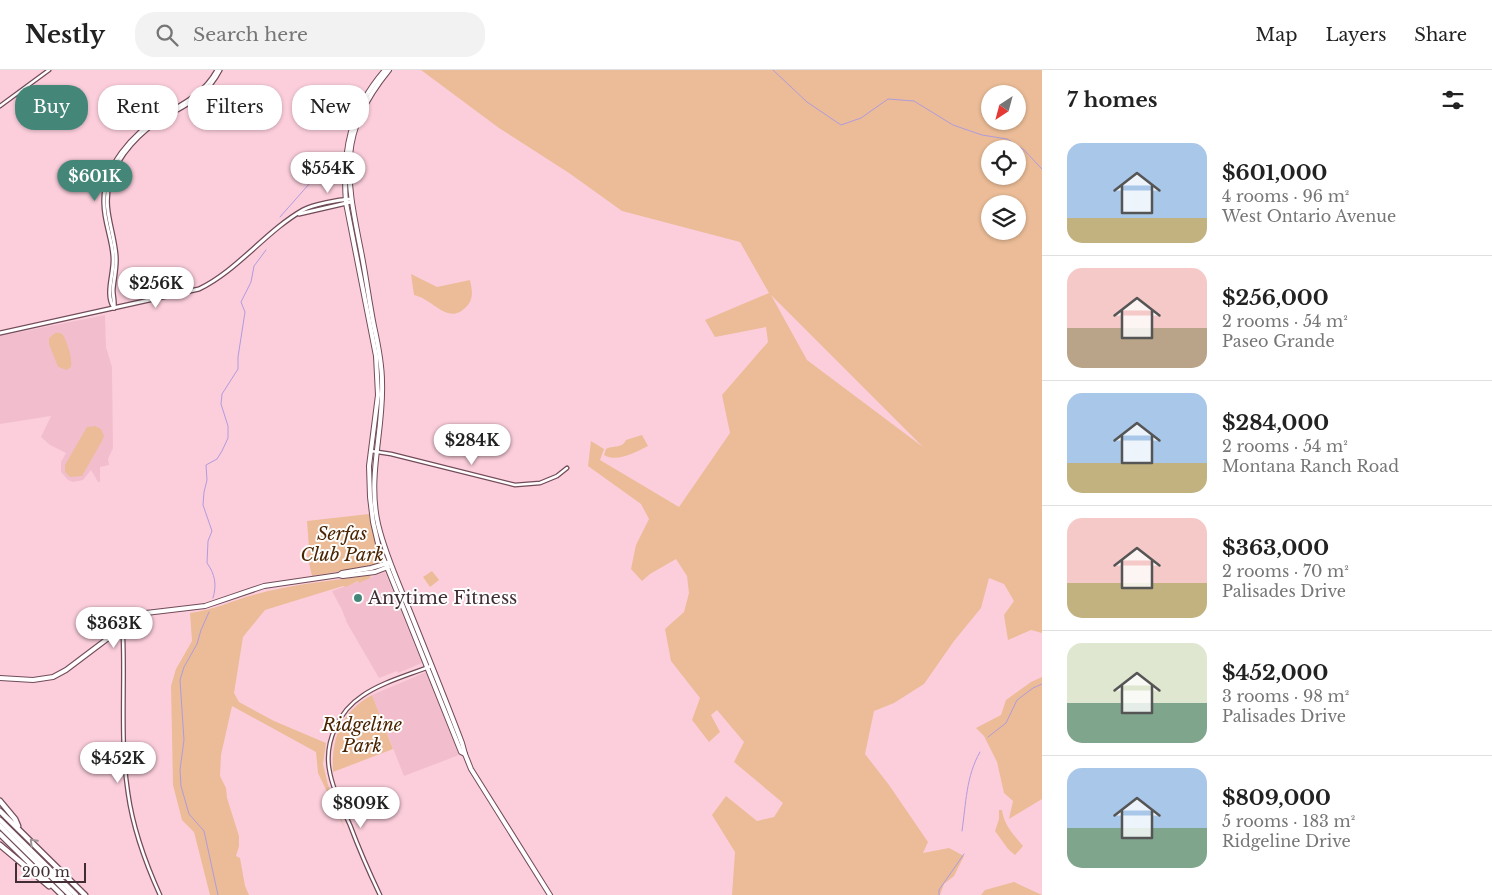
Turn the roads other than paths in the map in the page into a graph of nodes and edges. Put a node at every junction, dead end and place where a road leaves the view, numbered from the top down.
1 (49, 70) edge
2 (218, 70) edge
3 (385, 70) edge
4 (389, 70) edge
5 (0, 106) edge
6 (349, 201) junction
7 (357, 258) junction
8 (368, 287) junction
9 (114, 308) junction
10 (0, 333) edge
11 (373, 451) junction
12 (567, 468) dead end
13 (388, 565) junction
14 (119, 629) junction
15 (430, 666) junction
16 (0, 678) edge
17 (442, 704) junction
18 (448, 706) junction
19 (456, 738) junction
20 (462, 743) junction
21 (465, 754) junction
22 (0, 801) edge
23 (0, 810) edge
24 (0, 820) edge
25 (0, 826) edge
26 (19, 829) junction
27 (0, 834) edge
28 (0, 845) edge
29 (61, 895) edge
30 (70, 895) edge
31 (76, 895) edge
32 (85, 895) edge
33 (160, 895) edge
34 (380, 895) edge
35 (550, 895) edge

1 - 5 street
2 - 9 main road
3 - 6 main road
4 - 6 main road
6 - 7 main road
6 - 8 main road
6 - 9 main road
7 - 8 main road
7 - 11 main road
8 - 11 main road
9 - 10 main road
11 - 12 street
11 - 13 main road
13 - 14 main road
13 - 15 main road
14 - 16 main road
14 - 33 street
15 - 17 main road
15 - 18 main road
15 - 34 street
17 - 18 main road
17 - 19 main road
18 - 20 main road
19 - 20 main road
19 - 21 main road
20 - 21 main road
21 - 35 main road
22 - 26 highway
23 - 26 highway
24 - 31 highway
25 - 30 highway
32 -> 26 highway
27 - 29 highway
28 - 29 highway

